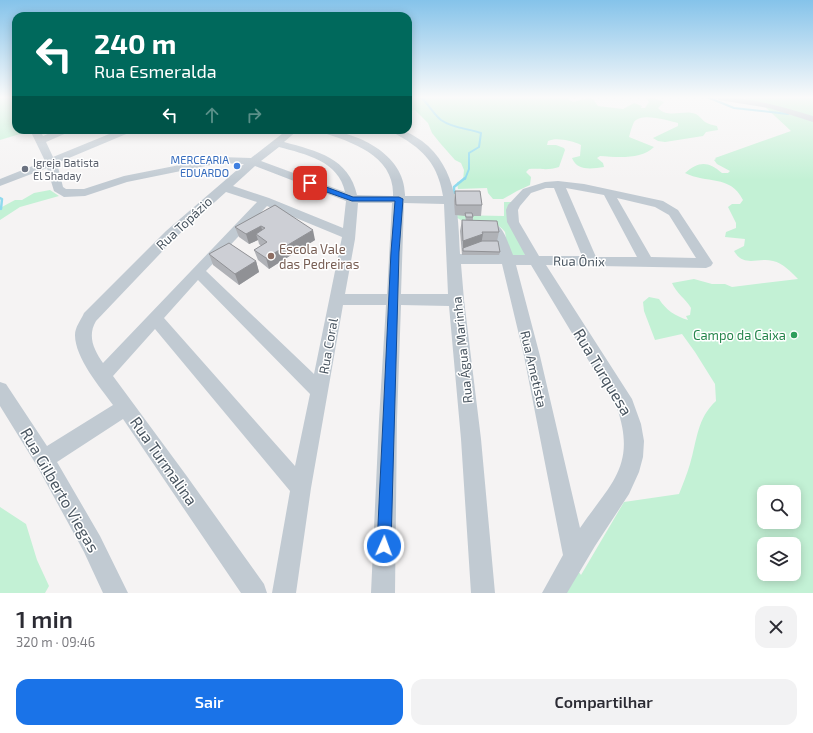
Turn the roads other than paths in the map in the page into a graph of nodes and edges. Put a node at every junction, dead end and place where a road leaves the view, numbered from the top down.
1 (37, 134) edge
2 (56, 134) edge
3 (119, 134) edge
4 (288, 134) edge
5 (335, 134) edge
6 (402, 134) edge
7 (41, 140) junction
8 (277, 143) junction
9 (253, 162) junction
10 (51, 163) junction
11 (1, 181) edge
12 (558, 184) junction
13 (224, 187) junction
14 (608, 192) junction
15 (352, 199) junction
16 (399, 199) junction
17 (449, 200) junction
18 (265, 201) junction
19 (463, 226) junction
20 (348, 235) junction
21 (453, 259) junction
22 (508, 260) junction
23 (534, 260) junction
24 (591, 262) junction
25 (647, 262) junction
26 (706, 263) joint
27 (198, 271) junction
28 (336, 299) junction
29 (393, 299) junction
30 (456, 300) junction
31 (156, 318) junction
32 (85, 326) joint
33 (102, 376) junction
34 (0, 390) edge
35 (320, 392) junction
36 (125, 407) junction
37 (44, 459) junction
38 (301, 488) junction
39 (575, 556) junction
40 (116, 593) edge
41 (255, 593) edge
42 (284, 593) edge
43 (383, 593) edge
44 (483, 593) edge
45 (554, 593) edge

1 - 7 street
2 - 7 street
3 - 10 street
4 - 8 street, Rua Topázio
5 - 16 street
6 - 17 street, Rua Água Marinha
7 - 10 street
8 - 9 street, Rua Topázio
8 - 15 street, Rua Coral
9 - 10 street
9 - 13 street, Rua Topázio
9 - 15 street
10 - 11 street
12 - 14 street, Rua Turquesa
12 - 23 street, Rua Turquesa
12 - 24 street
13 - 18 street
13 - 32 street, Rua Topázio
14 - 25 street
14 - 26 street, Rua Turquesa
15 - 16 street
15 - 20 street, Rua Coral
16 - 17 street
16 - 29 street
17 - 19 street, Rua Água Marinha
18 - 20 street
18 - 27 street
19 - 21 street, Rua Água Marinha
19 - 22 street, Rua Ametista
20 - 28 street, Rua Coral
21 - 22 street, Rua Ônix
21 - 30 street, Rua Água Marinha
22 - 23 street, Rua Ônix
22 - 39 street, Rua Ametista
23 - 24 street, Rua Ônix
23 - 39 street, Rua Turquesa
24 - 25 street, Rua Ônix
25 - 26 street, Rua Ônix
27 - 31 street
27 - 35 street
28 - 29 street
28 - 35 street, Rua Coral
29 - 30 street
29 - 43 street
30 - 44 street, Rua Água Marinha
31 - 33 street
31 - 38 street
32 - 33 street, Rua Turmalina
33 - 36 street, Rua Turmalina
34 - 37 street, Rua Gilberto Viegas
35 - 38 street, Rua Coral
36 - 37 street
36 - 41 street, Rua Turmalina
37 - 40 street, Rua Gilberto Viegas
38 - 42 street, Rua Coral
39 - 45 street, Rua Turquesa

